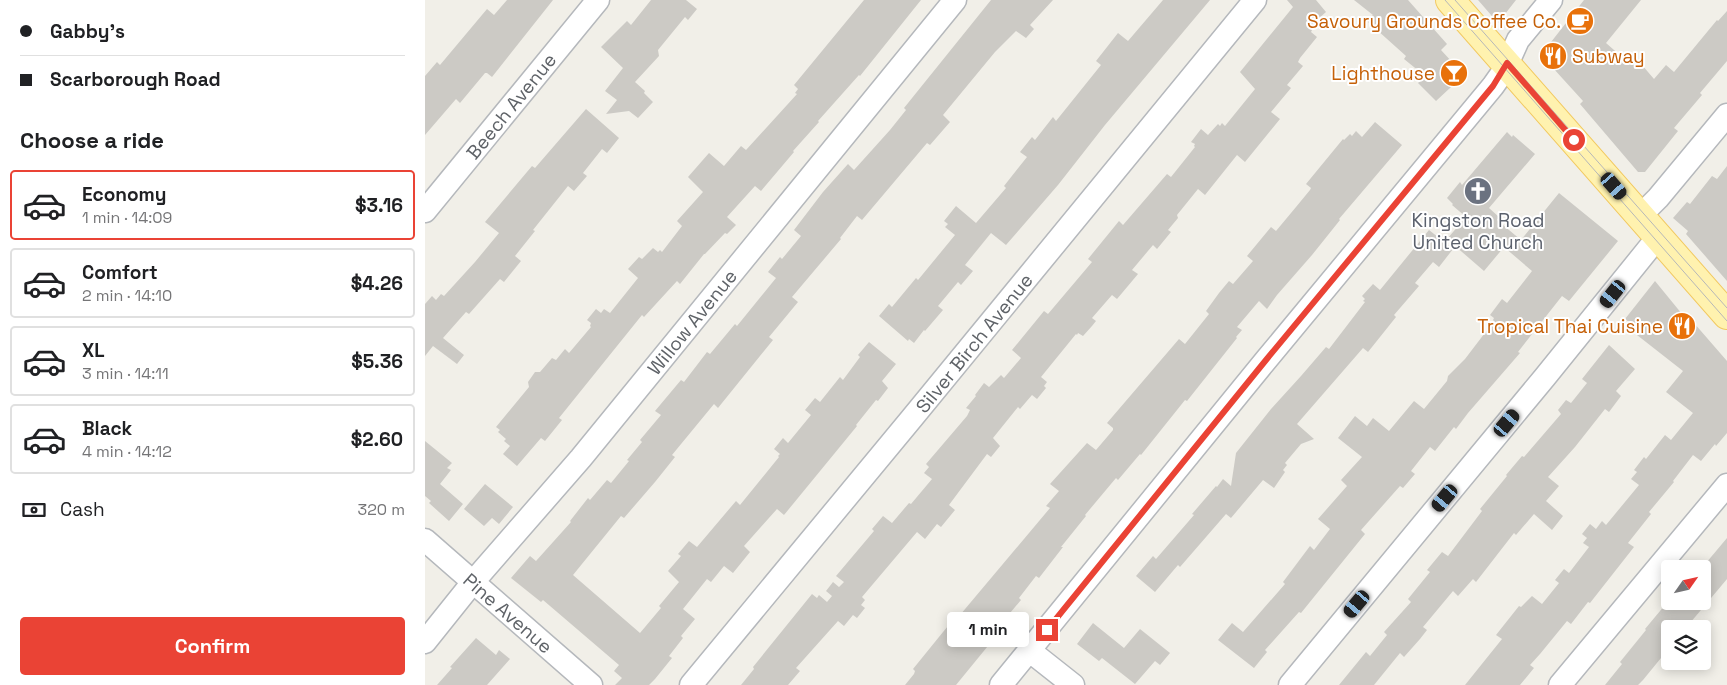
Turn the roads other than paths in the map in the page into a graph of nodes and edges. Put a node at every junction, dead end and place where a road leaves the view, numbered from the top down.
1 (597, 0) edge
2 (955, 0) edge
3 (1255, 0) edge
4 (1450, 0) edge
5 (1551, 0) edge
6 (1507, 63) junction
7 (1727, 115) edge
8 (425, 211) edge
9 (1640, 216) junction
10 (1658, 237) junction
11 (1727, 315) edge
12 (1727, 485) edge
13 (425, 540) edge
14 (473, 582) junction
15 (425, 642) edge
16 (1030, 651) junction
17 (591, 685) edge
18 (691, 685) edge
19 (1001, 685) edge
20 (1073, 685) edge
21 (1290, 685) edge
22 (1560, 685) edge

1 - 8 street, Beech Avenue
2 - 14 street, Willow Avenue
3 - 18 street, Silver Birch Avenue
4 - 6 main road
5 - 6 street
6 - 9 main road
6 - 16 street
7 - 9 street
9 - 10 main road
10 - 11 main road
10 - 21 street
12 - 22 street
13 - 14 street, Pine Avenue
14 - 15 street, Willow Avenue
14 - 17 street, Pine Avenue
16 - 19 street
16 - 20 street

